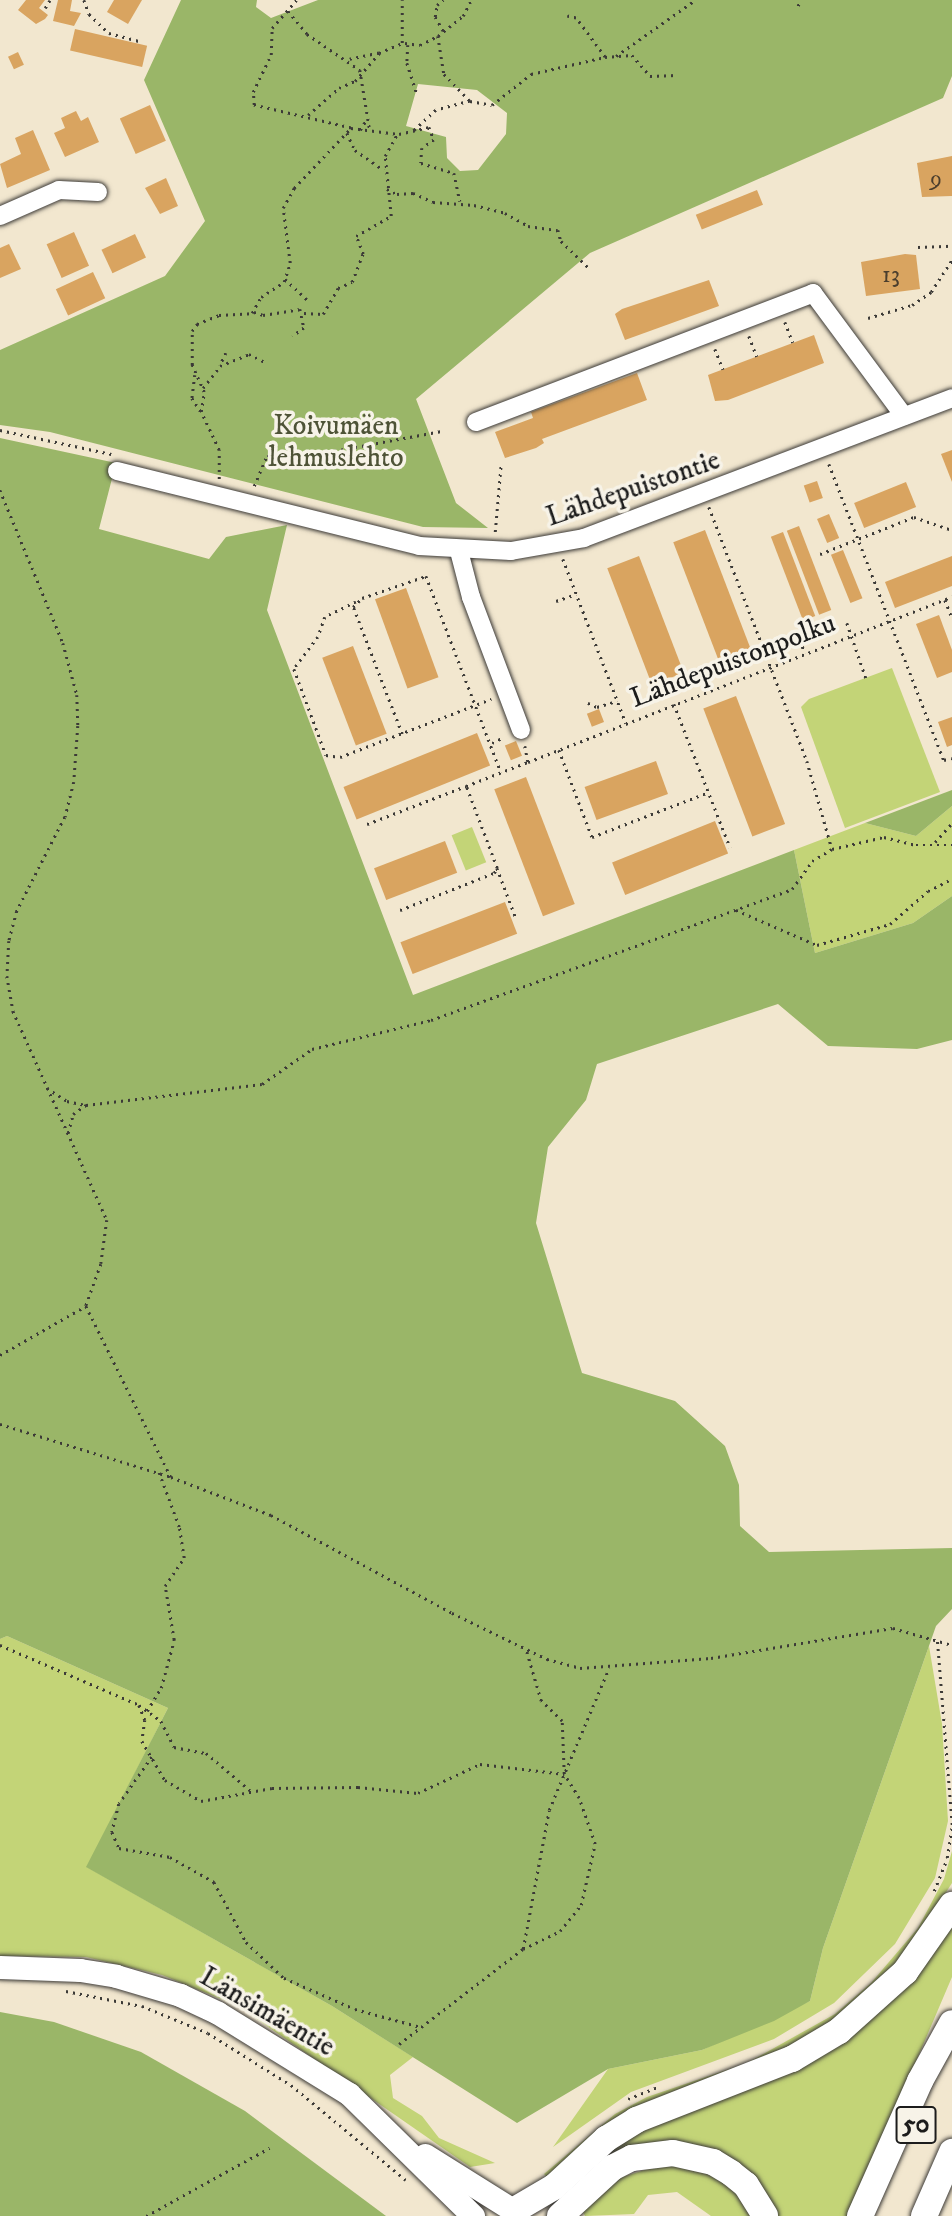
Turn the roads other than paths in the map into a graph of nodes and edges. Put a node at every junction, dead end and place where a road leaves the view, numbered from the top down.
1 (98, 192) dead end
2 (0, 216) edge
3 (952, 398) edge
4 (904, 416) junction
5 (476, 422) dead end
6 (120, 464) road end
7 (459, 551) junction
8 (521, 730) road end
9 (941, 1902) edge
10 (0, 1967) edge
11 (952, 2023) edge
12 (952, 2033) edge
13 (402, 2143) junction
14 (952, 2152) edge
15 (511, 2212) edge
16 (473, 2216) edge
17 (560, 2216) edge
18 (765, 2216) edge
19 (860, 2216) edge
20 (877, 2216) edge
21 (924, 2216) edge

1 - 2 street
3 - 4 street, Lähdepuistontie
4 - 5 street
4 - 7 street, Lähdepuistontie
6 - 7 street, Lähdepuistontie
7 - 8 street
9 - 15 highway
10 - 13 main road, Länsimäentie
11 - 19 highway
12 - 20 highway, 50
13 - 15 main road, Länsimäentie
13 - 16 main road, Länsimäentie
14 - 21 highway, 50
17 - 18 highway

